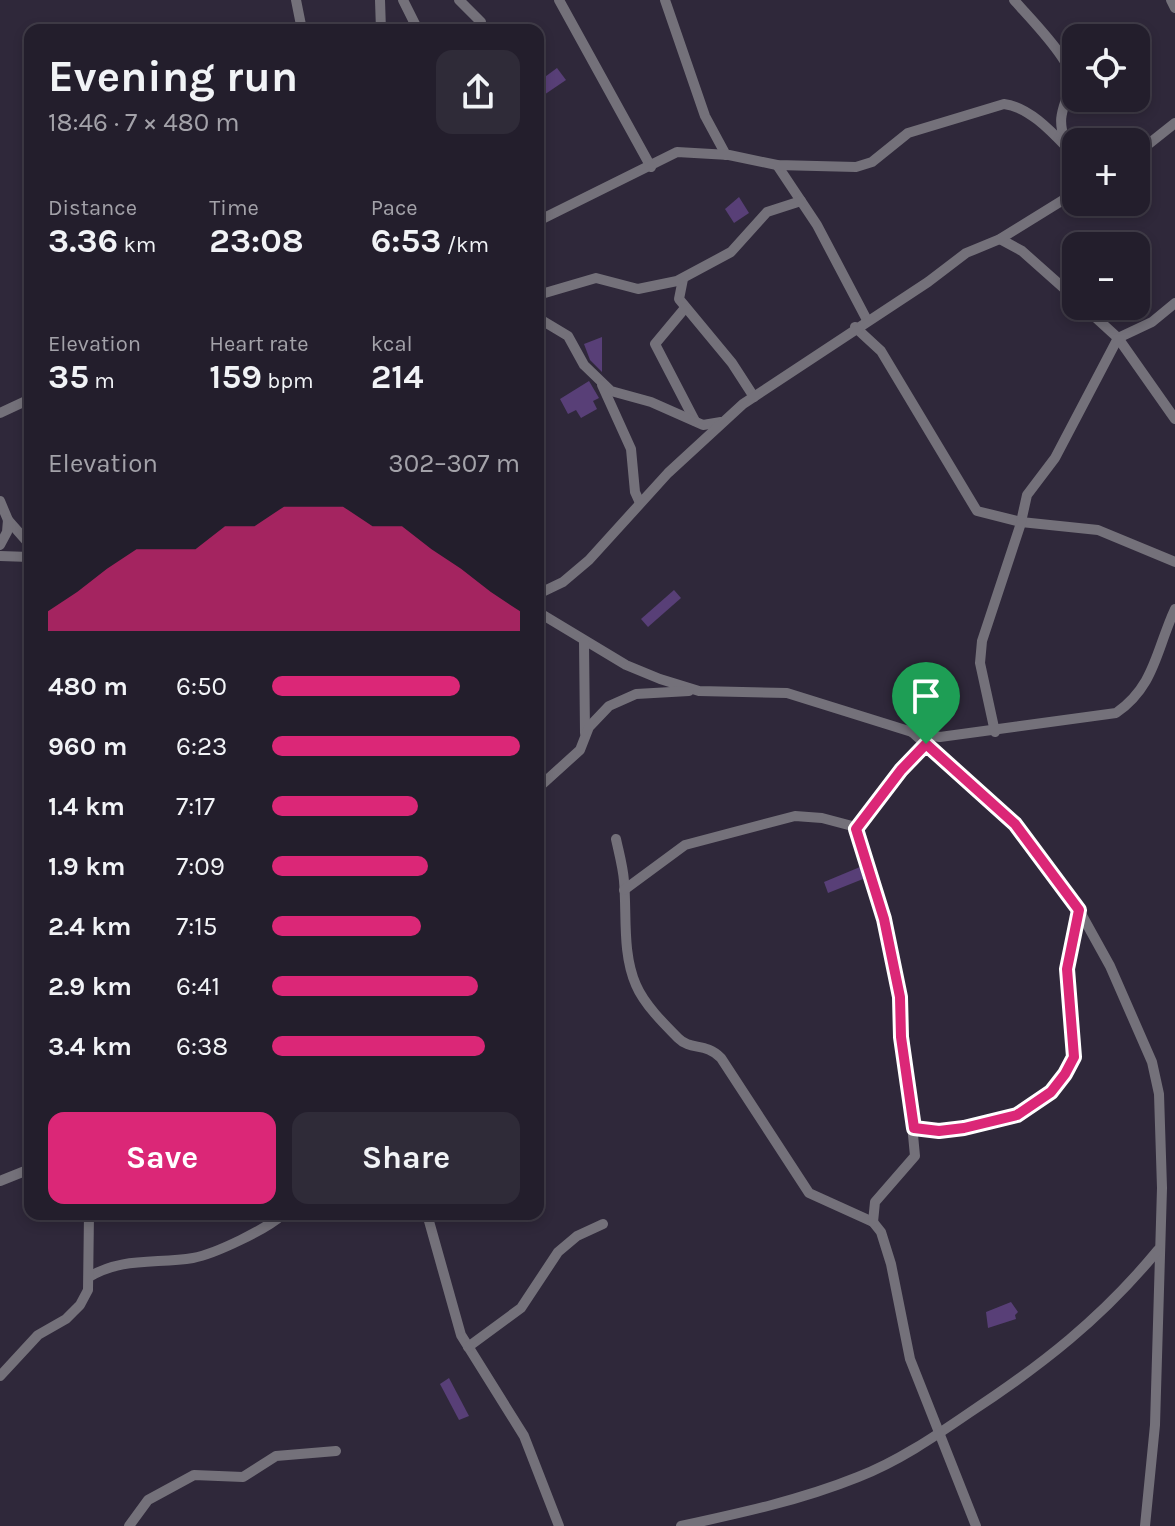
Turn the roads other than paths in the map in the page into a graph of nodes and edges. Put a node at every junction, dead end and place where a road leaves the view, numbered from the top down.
1 (296, 0) edge
2 (380, 0) edge
3 (403, 0) edge
4 (459, 0) edge
5 (559, 0) edge
6 (665, 0) edge
7 (1014, 0) edge
8 (1171, 0) edge
9 (1175, 8) edge
10 (481, 22) dead end
11 (301, 24) edge
12 (381, 24) edge
13 (415, 24) edge
14 (1175, 123) edge
15 (1062, 134) edge
16 (1062, 141) edge
17 (1150, 143) edge
18 (726, 155) junction
19 (777, 165) junction
20 (651, 167) junction
21 (801, 201) junction
22 (1062, 201) edge
23 (544, 218) edge
24 (1000, 239) junction
25 (683, 279) junction
26 (1062, 287) edge
27 (544, 293) edge
28 (1175, 303) edge
29 (685, 308) junction
30 (867, 320) junction
31 (1098, 320) edge
32 (544, 322) edge
33 (855, 327) junction
34 (1118, 338) junction
35 (599, 381) junction
36 (754, 397) junction
37 (24, 402) edge
38 (0, 413) edge
39 (1175, 419) edge
40 (695, 421) junction
41 (723, 421) junction
42 (0, 501) edge
43 (640, 503) junction
44 (8, 520) junction
45 (1022, 521) junction
46 (24, 538) edge
47 (0, 545) edge
48 (0, 556) edge
49 (24, 557) edge
50 (1175, 562) edge
51 (544, 591) edge
52 (1175, 609) edge
53 (544, 616) edge
54 (584, 642) junction
55 (699, 691) junction
56 (912, 732) junction
57 (995, 732) junction
58 (585, 739) junction
59 (926, 744) junction
60 (544, 783) edge
61 (856, 827) junction
62 (616, 839) dead end
63 (624, 890) junction
64 (1079, 910) junction
65 (914, 1128) junction
66 (24, 1171) edge
67 (0, 1181) edge
68 (89, 1220) edge
69 (272, 1220) edge
70 (429, 1220) edge
71 (873, 1222) junction
72 (603, 1224) dead end
73 (1158, 1250) junction
74 (89, 1277) junction
75 (468, 1347) junction
76 (0, 1376) edge
77 (937, 1435) junction
78 (336, 1451) dead end
79 (129, 1526) edge
80 (559, 1526) edge
81 (681, 1526) edge
82 (976, 1526) edge
83 (1145, 1526) edge

1 - 11 street
2 - 12 street
3 - 13 street
4 - 10 street
5 - 20 street
6 - 18 street
7 - 15 street
8 - 9 street
14 - 17 street
16 - 19 street
18 - 19 street
18 - 20 street
19 - 21 street
20 - 23 street
21 - 25 street
21 - 30 street
22 - 24 street
24 - 26 street
24 - 30 street
25 - 27 street
25 - 29 street
28 - 34 street
29 - 36 street
29 - 40 street
30 - 33 street
31 - 34 street
32 - 35 street
33 - 36 street
33 - 45 street
34 - 39 street
34 - 45 street
35 - 40 street
35 - 43 street
36 - 41 street
37 - 38 street
40 - 41 street
41 - 43 street
42 - 44 street
43 - 51 street
44 - 46 street
44 - 47 street
45 - 50 street
45 - 57 street
48 - 49 street
52 - 57 street
53 - 54 street
54 - 55 street
54 - 58 street
55 - 56 street
55 - 58 street
56 - 57 street
56 - 59 street
58 - 60 street
59 - 61 street
59 - 64 street
61 - 63 street
61 - 65 street
62 - 63 street
63 - 71 street
64 - 65 street
64 - 73 street
65 - 71 street
66 - 67 street
68 - 74 street
69 - 74 street
70 - 75 street
71 - 77 street
72 - 75 street
73 - 77 street
73 - 83 street
74 - 76 street
75 - 80 street
77 - 81 street
77 - 82 street
78 - 79 street

